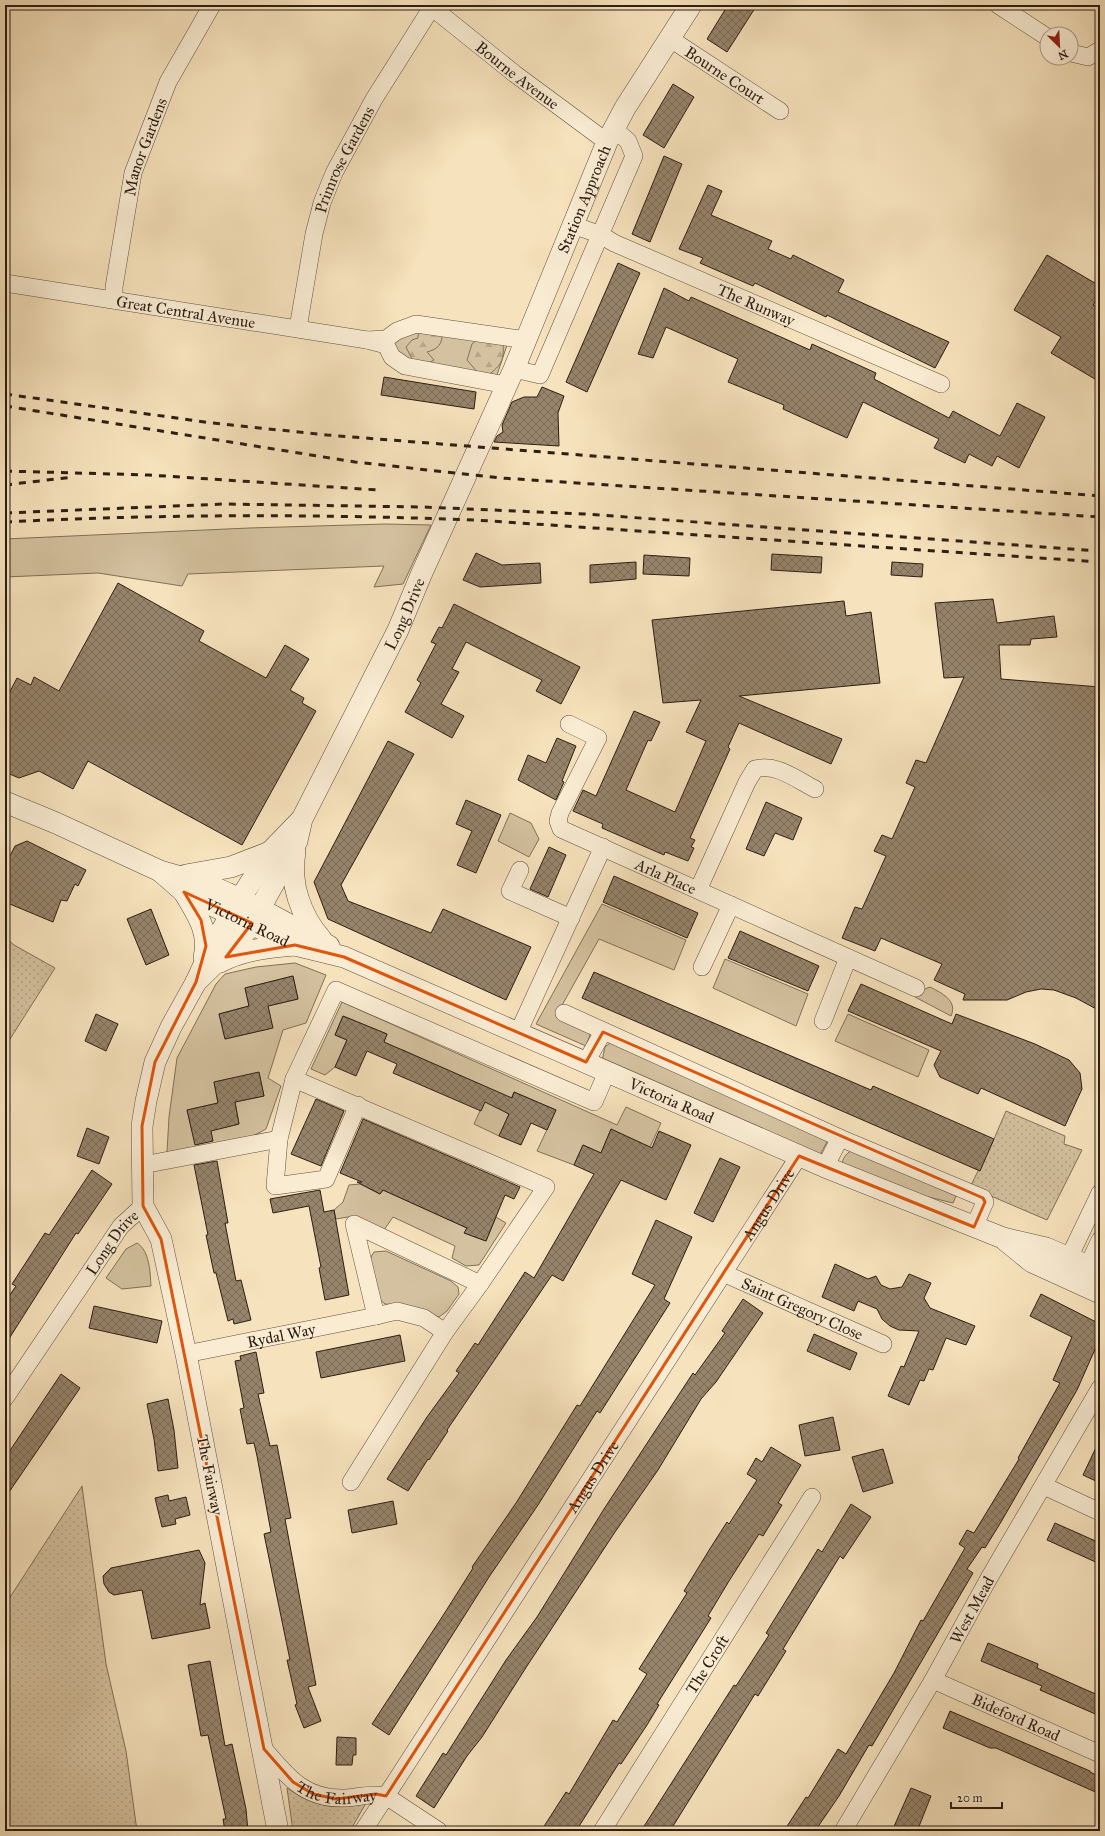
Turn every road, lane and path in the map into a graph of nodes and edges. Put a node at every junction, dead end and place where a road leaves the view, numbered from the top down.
1 (212, 5) edge
2 (691, 5) edge
3 (998, 5) edge
4 (430, 6) edge
5 (1039, 32) edge
6 (670, 38) junction
7 (1100, 50) edge
8 (1079, 55) edge
9 (780, 111) dead end
10 (611, 136) junction
11 (573, 225) junction
12 (601, 235) junction
13 (5, 283) edge
14 (114, 300) junction
15 (298, 328) junction
16 (367, 340) junction
17 (526, 340) junction
18 (540, 375) joint
19 (510, 377) junction
20 (941, 384) dead end
21 (497, 404) joint
22 (569, 724) dead end
23 (815, 789) dead end
24 (5, 802) edge
25 (302, 819) junction
26 (297, 841) junction
27 (603, 847) junction
28 (270, 852) junction
29 (520, 870) dead end
30 (174, 880) junction
31 (698, 890) junction
32 (730, 905) junction
33 (236, 907) junction
34 (256, 916) junction
35 (570, 918) junction
36 (322, 941) junction
37 (295, 944) junction
38 (344, 957) junction
39 (848, 958) junction
40 (702, 967) dead end
41 (203, 972) junction
42 (916, 988) dead end
43 (564, 1013) dead end
44 (823, 1021) dead end
45 (603, 1032) junction
46 (518, 1033) junction
47 (586, 1062) junction
48 (607, 1072) junction
49 (294, 1079) junction
50 (358, 1105) junction
51 (840, 1138) junction
52 (279, 1139) junction
53 (799, 1156) junction
54 (143, 1165) junction
55 (825, 1167) junction
56 (1100, 1193) edge
57 (143, 1206) junction
58 (974, 1227) junction
59 (1003, 1238) junction
60 (1100, 1240) edge
61 (1086, 1264) edge
62 (723, 1273) junction
63 (1060, 1276) junction
64 (480, 1284) junction
65 (1079, 1284) junction
66 (1100, 1293) edge
67 (376, 1316) junction
68 (445, 1332) junction
69 (882, 1344) dead end
70 (186, 1354) junction
71 (1100, 1388) edge
72 (5, 1398) edge
73 (351, 1482) dead end
74 (1044, 1486) junction
75 (812, 1497) dead end
76 (1100, 1512) edge
77 (933, 1680) junction
78 (264, 1749) junction
79 (1100, 1754) edge
80 (386, 1796) junction
81 (278, 1831) edge
82 (363, 1831) edge
83 (439, 1831) edge
84 (602, 1831) edge
85 (843, 1831) edge

1 - 14 street, Manor Gardens
2 - 6 street, Station Approach
3 - 5 street
4 - 10 street, Bourne Avenue
4 - 15 street, Primrose Gardens
6 - 9 street, Bourne Court
6 - 10 street, Station Approach
7 - 8 street
10 - 11 street, Station Approach
10 - 12 street, Bourne Avenue
11 - 12 street, The Runway
11 - 17 street, Station Approach
12 - 18 street, Bourne Avenue
12 - 20 street, The Runway
13 - 14 street, Great Central Avenue
14 - 15 street, Great Central Avenue
15 - 16 street, Great Central Avenue
16 - 17 street, Great Central Avenue
16 - 19 street, Great Central Avenue
17 - 19 street, Station Approach
18 - 19 street, Great Central Avenue
19 - 21 street, Station Approach
21 - 25 street, Long Drive
22 - 27 street, Arla Place
23 - 31 street
24 - 30 street, Victoria Road
25 - 26 street, Long Drive
25 - 28 street, Long Drive
26 - 34 street, Long Drive
26 - 36 street
27 - 31 street, Arla Place
27 - 35 street
28 - 30 street
28 - 33 street, Long Drive
29 - 35 street
30 - 33 street, Victoria Road
30 - 41 street
31 - 32 street, Arla Place
32 - 39 street, Arla Place
32 - 40 street
33 - 34 street, Victoria Road
33 - 41 street, Long Drive
34 - 36 street, Victoria Road
34 - 37 street, Victoria Road
34 - 41 street, Long Drive
35 - 46 street
36 - 38 street, Victoria Road
37 - 38 street, Victoria Road
37 - 41 street
38 - 46 street, Victoria Road
39 - 42 street, Arla Place
39 - 44 street
41 - 54 street, Long Drive
43 - 45 street
45 - 47 street
45 - 51 street
46 - 47 street, Victoria Road
47 - 48 street, Victoria Road
48 - 49 street
48 - 53 street, Victoria Road
49 - 50 street
49 - 52 street
50 - 52 street
50 - 64 street
51 - 55 street
51 - 58 street
52 - 54 street
53 - 55 street, Victoria Road
53 - 62 street, Angus Drive
54 - 57 street, Long Drive
55 - 58 street, Victoria Road
56 - 61 street
57 - 70 street, The Fairway
57 - 72 street, Long Drive
58 - 59 street, Victoria Road
59 - 61 street, Victoria Road
59 - 63 street, Victoria Road
60 - 61 street
61 - 63 street
61 - 65 street
62 - 69 street, Saint Gregory Close
62 - 80 street, Angus Drive
63 - 65 street, Victoria Road
64 - 67 street
64 - 68 street
65 - 66 street, Victoria Road
67 - 68 street, Rydal Way
67 - 70 street, Rydal Way
68 - 73 street
70 - 78 street, The Fairway
71 - 74 street, West Mead
74 - 76 street
74 - 77 street, West Mead
75 - 84 street, The Croft
77 - 79 street, Bideford Road
77 - 85 street, West Mead
78 - 80 street, The Fairway
78 - 81 street, The Fairway
80 - 82 street, The Fairway
80 - 83 street

